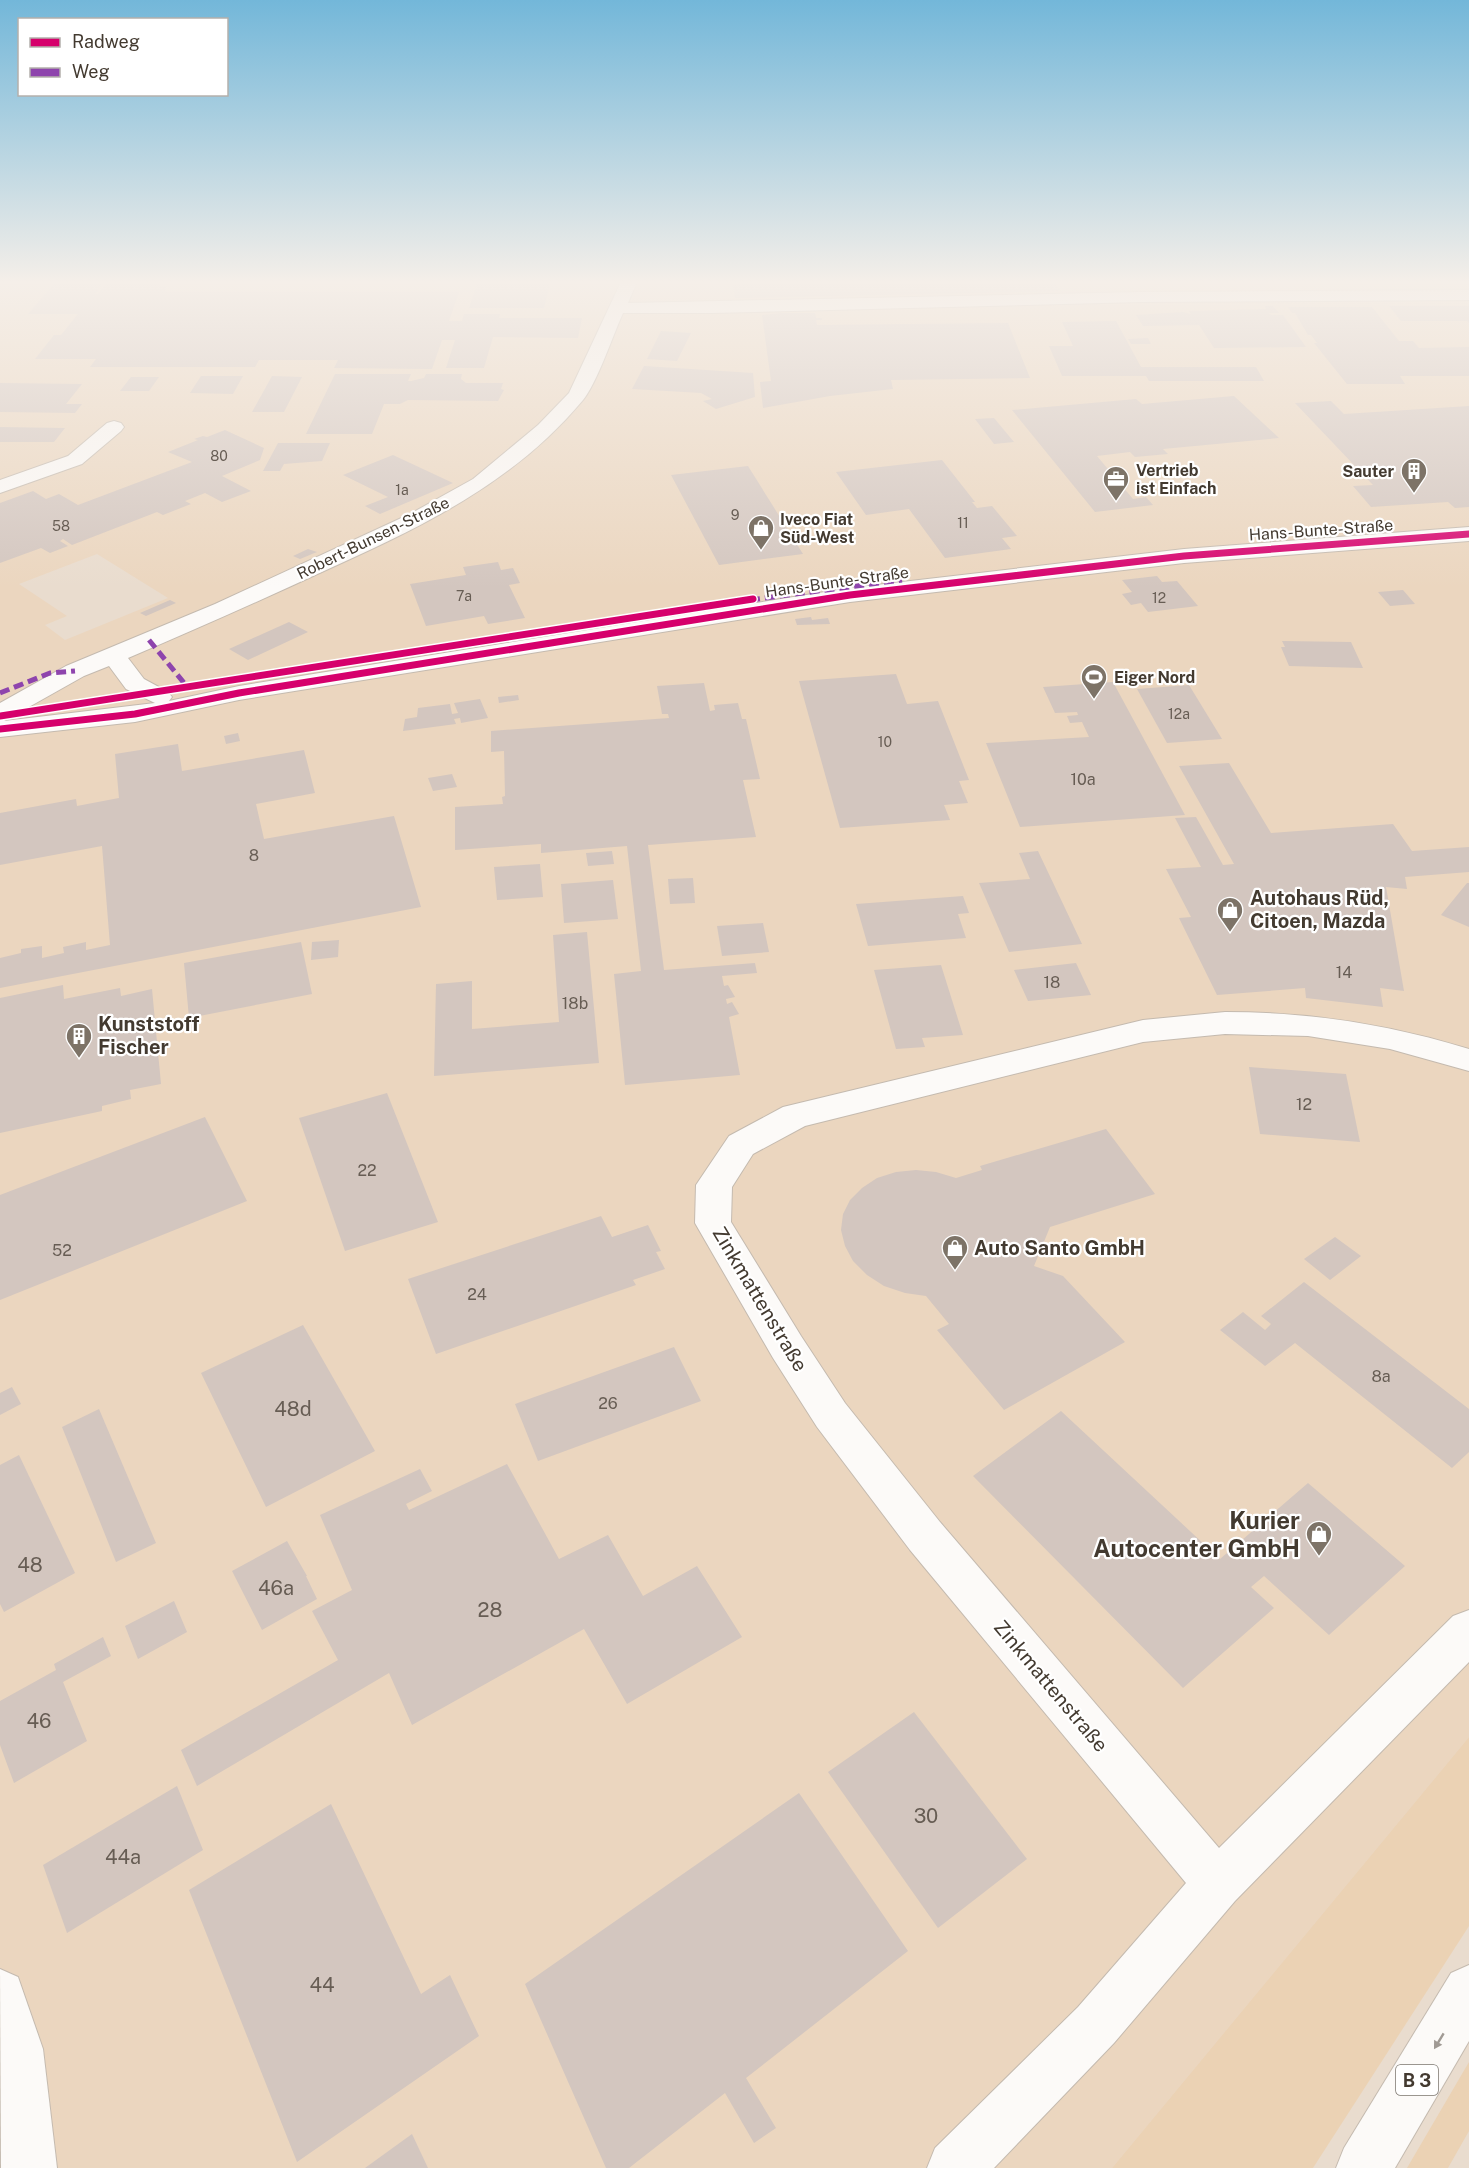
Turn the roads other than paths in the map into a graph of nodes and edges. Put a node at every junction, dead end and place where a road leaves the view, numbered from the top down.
1 (582, 385) edge
2 (114, 427) dead end
3 (0, 487) edge
4 (1469, 534) edge
5 (125, 654) junction
6 (55, 681) junction
7 (239, 693) junction
8 (159, 697) junction
9 (0, 714) edge
10 (60, 720) junction
11 (0, 729) edge
12 (1469, 1060) edge
13 (1469, 1631) edge
14 (1218, 1884) junction
15 (1469, 1991) edge
16 (0, 1995) edge
17 (29, 2168) edge
18 (955, 2168) edge
19 (1364, 2168) edge

1 - 5 main road, Robert-Bunsen-Straße
2 - 3 main road
4 - 7 main road, Hans-Bunte-Straße
5 - 6 main road, Robert-Bunsen-Straße
5 - 8 main road
5 - 10 main road, Robert-Bunsen-Straße
6 - 9 main road, Robert-Bunsen-Straße
6 - 10 main road
7 - 8 main road, Hans-Bunte-Straße
7 - 10 main road, Hans-Bunte-Straße
8 - 10 main road, Hans-Bunte-Straße
10 - 11 main road, Hans-Bunte-Straße
12 - 14 main road, Zinkmattenstraße
13 - 14 main road
14 - 18 main road
15 -> 19 main road, B 3
16 - 17 main road

